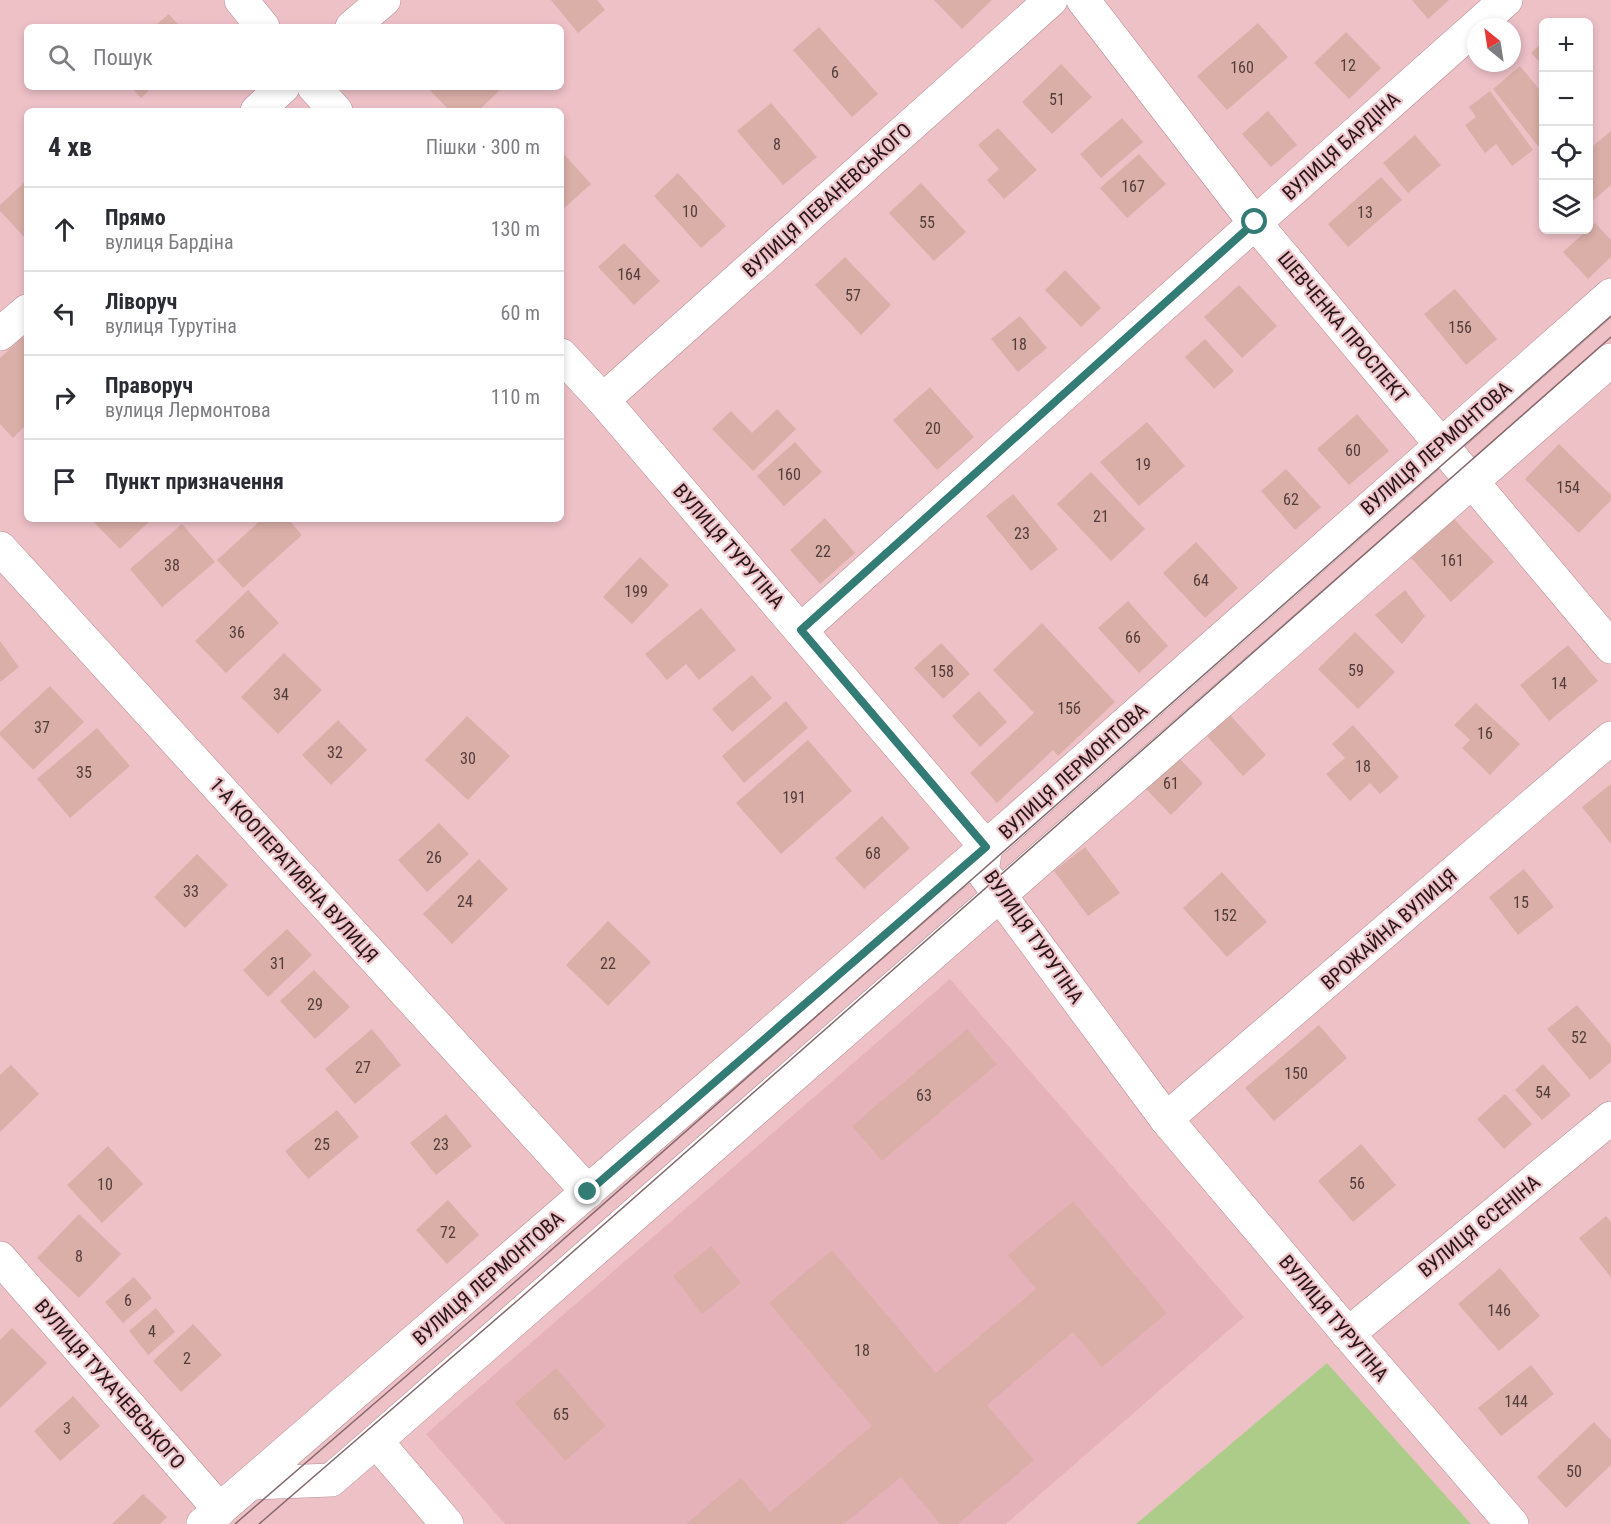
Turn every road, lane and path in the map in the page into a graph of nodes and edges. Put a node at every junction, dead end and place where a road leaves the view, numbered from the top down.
1 (241, 0) edge
2 (384, 0) edge
3 (1051, 0) edge
4 (1083, 0) edge
5 (1506, 0) edge
6 (261, 24) edge
7 (356, 24) edge
8 (280, 90) edge
9 (317, 90) edge
10 (260, 108) edge
11 (333, 108) edge
12 (1255, 222) junction
13 (1611, 295) edge
14 (24, 314) edge
15 (0, 334) edge
16 (564, 358) edge
17 (1611, 360) edge
18 (603, 400) junction
19 (1442, 444) junction
20 (1472, 482) junction
21 (0, 548) edge
22 (801, 630) junction
23 (1611, 647) edge
24 (1611, 738) edge
25 (986, 847) junction
26 (1000, 895) junction
27 (1611, 1118) edge
28 (1166, 1119) junction
29 (588, 1192) junction
30 (0, 1258) edge
31 (1348, 1334) junction
32 (376, 1441) junction
33 (251, 1483) junction
34 (211, 1517) edge
35 (447, 1524) edge
36 (1512, 1524) edge

1 - 6 street
2 - 7 street
3 - 18 street, ВУЛИЦЯ ЛЕВАНЕВСЬКОГО
4 - 12 street, ШЕВЧЕНКА ПРОСПЕКТ
5 - 12 street, ВУЛИЦЯ БАРДІНА
8 - 10 street
9 - 11 street
12 - 19 street, ШЕВЧЕНКА ПРОСПЕКТ
12 - 22 street, ВУЛИЦЯ БАРДІНА
13 - 19 street, ВУЛИЦЯ ЛЕРМОНТОВА
14 - 15 street
16 - 18 street, ВУЛИЦЯ ТУРУТІНА
17 - 20 street
18 - 22 street, ВУЛИЦЯ ТУРУТІНА
19 - 20 street, ШЕВЧЕНКА ПРОСПЕКТ
19 - 25 street, ВУЛИЦЯ ЛЕРМОНТОВА
20 - 23 street, ШЕВЧЕНКА ПРОСПЕКТ
20 - 26 street
21 - 29 street, 1-А КООПЕРАТИВНА ВУЛИЦЯ
22 - 25 street, ВУЛИЦЯ ТУРУТІНА
24 - 28 street, ВРОЖАЙНА ВУЛИЦЯ
25 - 26 street, ВУЛИЦЯ ТУРУТІНА
25 - 29 street, ВУЛИЦЯ ЛЕРМОНТОВА
26 - 28 street, ВУЛИЦЯ ТУРУТІНА
26 - 32 street
27 - 31 street, ВУЛИЦЯ ЄСЕНІНА
28 - 31 street, ВУЛИЦЯ ТУРУТІНА
29 - 33 street, ВУЛИЦЯ ЛЕРМОНТОВА
30 - 34 street, ВУЛИЦЯ ТУХАЧЕВСЬКОГО
31 - 36 street, ВУЛИЦЯ ТУРУТІНА
32 - 33 street
32 - 35 street
33 - 34 street, ВУЛИЦЯ ЛЕРМОНТОВА

